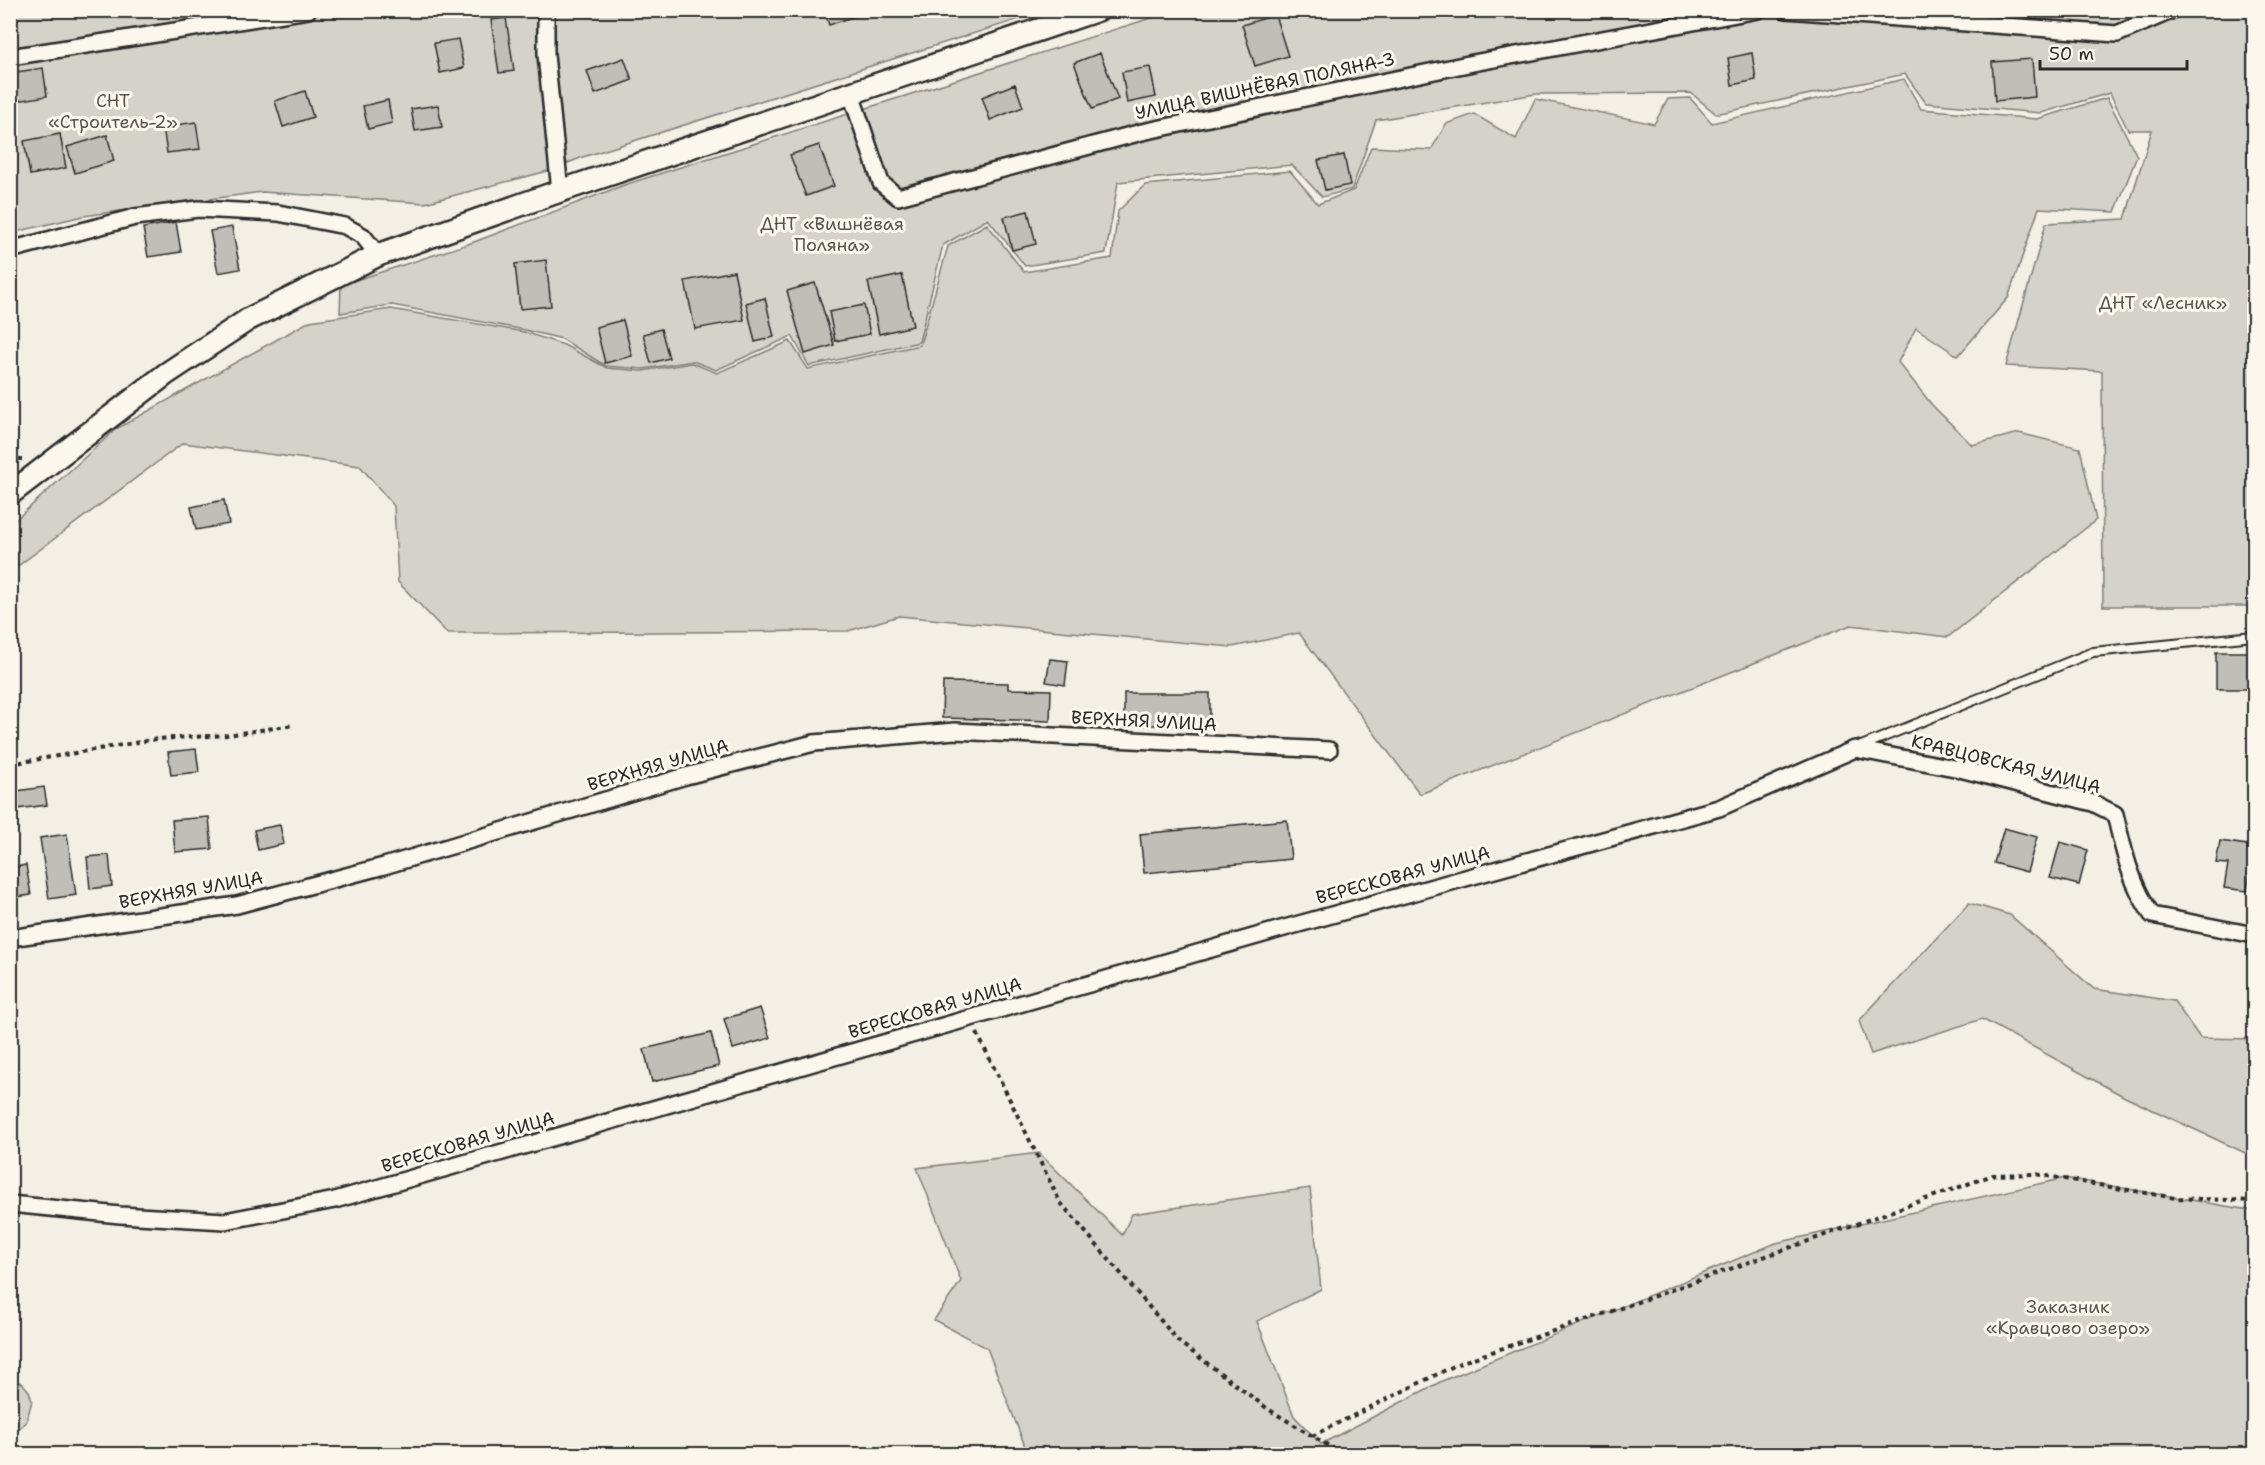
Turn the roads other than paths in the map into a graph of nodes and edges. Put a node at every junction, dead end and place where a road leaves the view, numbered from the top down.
1 (308, 10) edge
2 (546, 10) edge
3 (1098, 10) edge
4 (1758, 10) edge
5 (1786, 10) edge
6 (2173, 10) edge
7 (10, 57) edge
8 (851, 94) junction
9 (560, 191) junction
10 (10, 250) edge
11 (378, 255) junction
12 (10, 494) edge
13 (2254, 636) edge
14 (1855, 749) junction
15 (1329, 750) dead end
16 (2254, 935) edge
17 (10, 938) edge
18 (10, 1204) edge

1 - 7 street
2 - 9 street
3 - 8 main road
4 - 8 street, УЛИЦА ВИШНЁВАЯ ПОЛЯНА-3
5 - 6 street
8 - 9 main road
9 - 11 main road
10 - 11 street
11 - 12 main road
13 - 14 lane
14 - 16 street, КРАВЦОВСКАЯ УЛИЦА
14 - 18 street, ВЕРЕСКОВАЯ УЛИЦА
15 - 17 street, ВЕРХНЯЯ УЛИЦА

